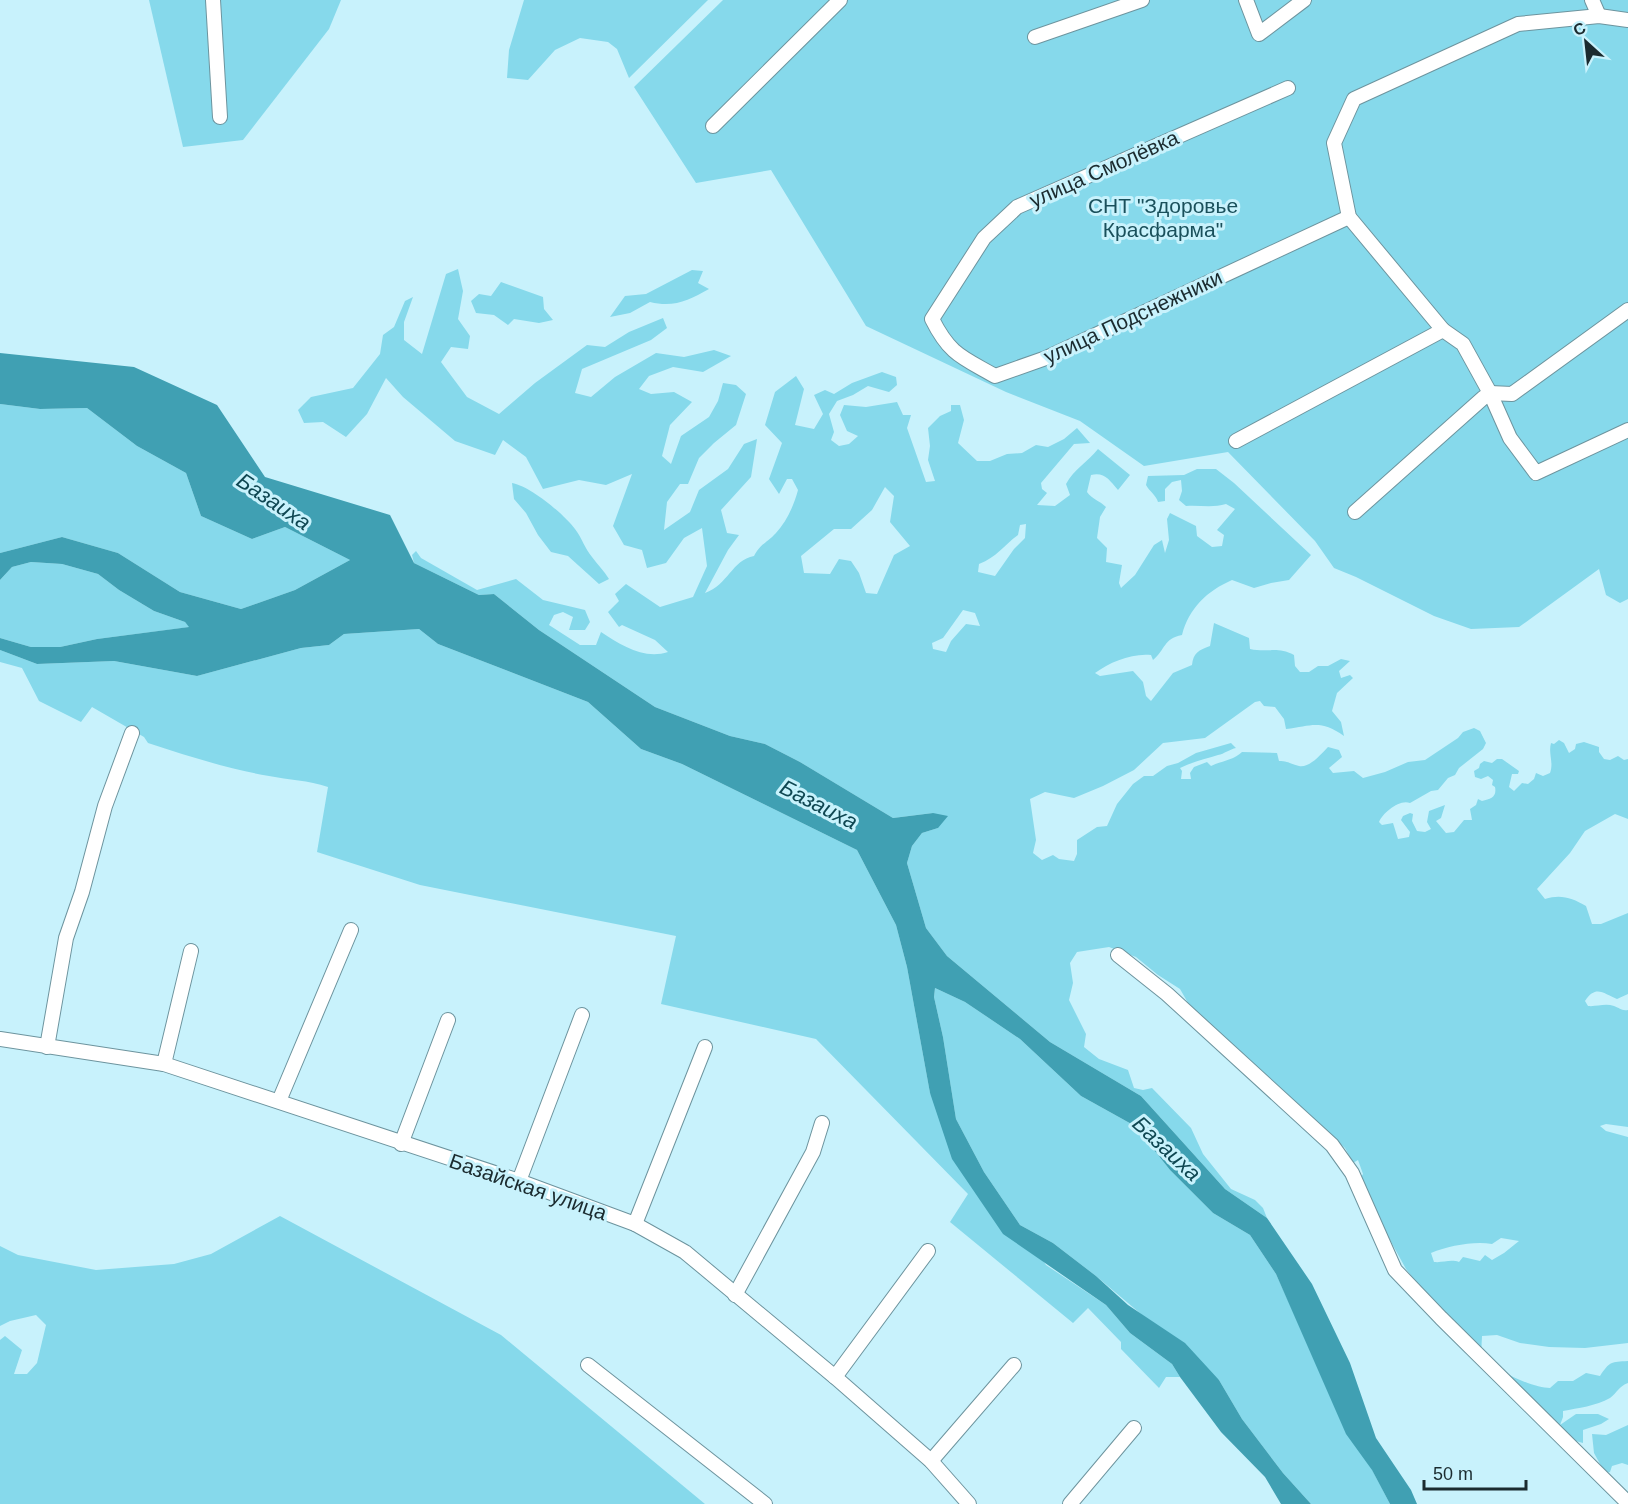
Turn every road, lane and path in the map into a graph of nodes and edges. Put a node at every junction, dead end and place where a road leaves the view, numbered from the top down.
1 (213, 0) edge
2 (840, 0) edge
3 (1142, 0) edge
4 (1245, 0) edge
5 (1304, 0) edge
6 (1592, 0) edge
7 (1599, 16) junction
8 (1628, 20) edge
9 (1035, 37) dead end
10 (1288, 88) dead end
11 (220, 117) dead end
12 (713, 126) dead end
13 (1349, 218) junction
14 (1628, 310) edge
15 (932, 319) joint
16 (1443, 330) junction
17 (1490, 393) junction
18 (1628, 430) edge
19 (1236, 441) dead end
20 (1354, 512) dead end
21 (132, 733) dead end
22 (351, 930) dead end
23 (191, 951) dead end
24 (1118, 955) dead end
25 (582, 1015) dead end
26 (448, 1020) dead end
27 (0, 1039) edge
28 (47, 1047) junction
29 (705, 1047) dead end
30 (164, 1065) junction
31 (279, 1101) junction
32 (822, 1123) dead end
33 (401, 1144) junction
34 (519, 1181) junction
35 (635, 1224) junction
36 (928, 1251) dead end
37 (735, 1295) junction
38 (588, 1365) dead end
39 (1014, 1365) dead end
40 (835, 1377) junction
41 (1134, 1428) dead end
42 (931, 1461) junction
43 (1628, 1503) edge
44 (765, 1504) edge
45 (969, 1504) edge
46 (1070, 1504) edge

1 - 11 street
2 - 12 street
3 - 9 street
4 - 5 street
6 - 7 street
7 - 8 street
7 - 13 street
10 - 15 street, улица Смолёвка
13 - 15 street, улица Подснежники
13 - 16 street
14 - 17 street
16 - 17 street
16 - 19 street
17 - 18 street
17 - 20 street
21 - 28 street
22 - 31 street
23 - 30 street
24 - 43 street
25 - 34 street
26 - 33 street
27 - 28 street, Базайская улица
28 - 30 street, Базайская улица
29 - 35 street
30 - 31 street, Базайская улица
31 - 33 street, Базайская улица
32 - 37 street
33 - 34 street, Базайская улица
34 - 35 street, Базайская улица
35 - 37 street, Базайская улица
36 - 40 street
37 - 40 street, Базайская улица
38 - 44 street
39 - 42 street
40 - 42 street, Базайская улица
41 - 46 street
42 - 45 street, Базайская улица

